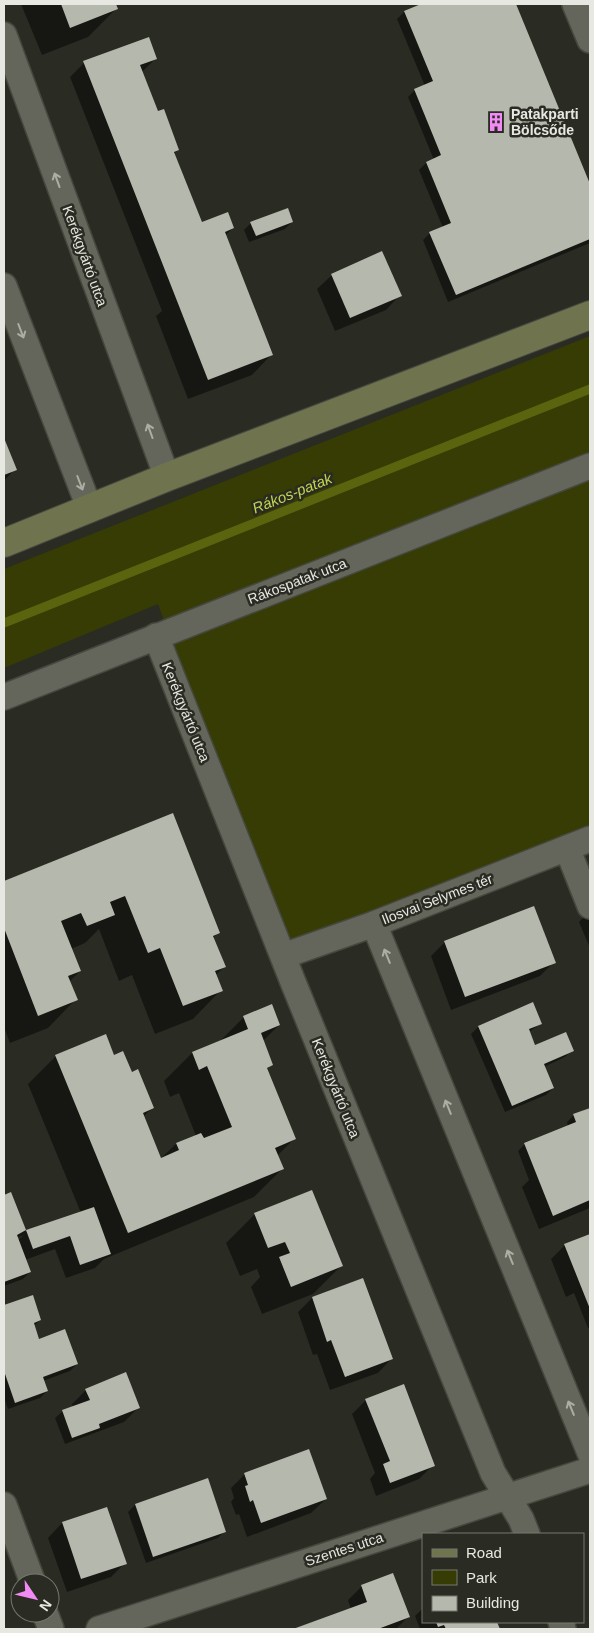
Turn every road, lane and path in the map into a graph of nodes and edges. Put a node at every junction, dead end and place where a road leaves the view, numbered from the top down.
1 (575, 4) edge
2 (4, 35) edge
3 (590, 40) edge
4 (4, 286) edge
5 (590, 315) edge
6 (590, 466) edge
7 (167, 476) junction
8 (89, 507) junction
9 (4, 543) edge
10 (156, 636) junction
11 (4, 697) edge
12 (590, 839) edge
13 (567, 848) junction
14 (590, 906) edge
15 (374, 924) junction
16 (283, 956) junction
17 (590, 1452) edge
18 (590, 1470) edge
19 (506, 1496) junction
20 (4, 1505) edge
21 (527, 1533) edge
22 (30, 1573) edge
23 (99, 1629) edge

1 - 3 street
7 -> 2 street, Kerékgyártó utca
4 -> 8 street
5 - 7 street
6 - 10 street, Rákospatak utca
7 - 8 street
8 - 9 street
10 - 11 street, Rákospatak utca
10 - 16 street, Kerékgyártó utca
12 - 13 street, Ilosvai Selymes tér
13 - 14 street
13 - 15 street, Ilosvai Selymes tér
15 - 16 street, Ilosvai Selymes tér
17 -> 15 street
16 - 19 street, Kerékgyártó utca
18 - 19 street, Szentes utca
19 - 21 street, Kerékgyártó utca
19 - 23 street, Szentes utca
20 - 22 street

